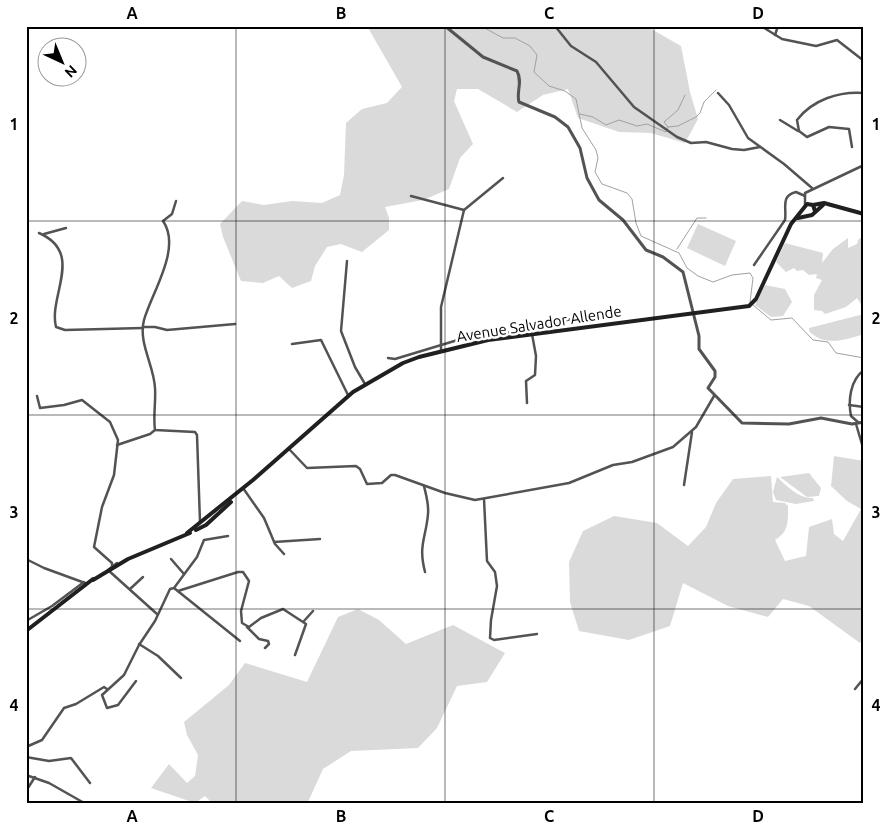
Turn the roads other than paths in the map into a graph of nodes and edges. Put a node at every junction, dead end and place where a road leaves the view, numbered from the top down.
1 (445, 26) edge
2 (555, 26) edge
3 (761, 26) edge
4 (778, 26) edge
5 (775, 35) junction
6 (864, 61) edge
7 (718, 93) dead end
8 (864, 93) edge
9 (780, 120) dead end
10 (799, 131) junction
11 (852, 147) dead end
12 (760, 148) junction
13 (864, 165) edge
14 (503, 178) dead end
15 (812, 188) junction
16 (411, 196) dead end
17 (805, 197) junction
18 (176, 201) dead end
19 (811, 204) junction
20 (830, 205) junction
21 (804, 208) junction
22 (464, 210) junction
23 (815, 211) junction
24 (864, 214) edge
25 (806, 215) junction
26 (66, 228) dead end
27 (789, 230) junction
28 (39, 233) dead end
29 (42, 235) junction
30 (347, 261) dead end
31 (754, 265) dead end
32 (600, 314) dead end
33 (694, 316) junction
34 (235, 324) dead end
35 (143, 328) junction
36 (532, 332) junction
37 (292, 344) dead end
38 (440, 346) junction
39 (441, 351) junction
40 (388, 358) dead end
41 (864, 370) edge
42 (365, 384) junction
43 (37, 396) dead end
44 (348, 396) junction
45 (714, 396) junction
46 (527, 402) dead end
47 (849, 405) junction
48 (864, 407) edge
49 (864, 422) edge
50 (858, 423) junction
51 (155, 430) junction
52 (692, 431) junction
53 (117, 445) junction
54 (289, 449) junction
55 (864, 451) edge
56 (684, 485) dead end
57 (424, 486) junction
58 (243, 489) junction
59 (484, 499) junction
60 (201, 524) junction
61 (195, 531) junction
62 (187, 534) junction
63 (228, 536) dead end
64 (320, 539) dead end
65 (274, 542) junction
66 (284, 554) dead end
67 (26, 559) edge
68 (171, 559) dead end
69 (111, 567) junction
70 (425, 572) dead end
71 (184, 574) junction
72 (143, 577) dead end
73 (86, 583) junction
74 (174, 588) junction
75 (130, 589) junction
76 (178, 591) junction
77 (313, 612) dead end
78 (157, 614) junction
79 (32, 619) junction
80 (304, 621) junction
81 (26, 622) edge
82 (35, 625) junction
83 (247, 627) junction
84 (26, 631) edge
85 (537, 634) dead end
86 (240, 641) dead end
87 (140, 644) junction
88 (265, 648) dead end
89 (296, 655) dead end
90 (181, 678) dead end
91 (864, 678) edge
92 (136, 681) dead end
93 (107, 689) junction
94 (855, 689) dead end
95 (26, 747) edge
96 (26, 757) edge
97 (26, 775) edge
98 (36, 777) junction
99 (90, 782) dead end
100 (26, 790) edge
101 (86, 804) edge

1 - 33 street
2 - 12 street
3 - 5 street
4 - 5 street
5 - 6 street
7 - 12 street
8 - 10 street
9 - 10 street
10 - 11 street
12 - 15 street
13 - 15 street
14 - 22 street
15 - 17 street
16 - 22 street
17 - 19 street
17 - 21 street
17 - 31 street
18 - 35 street
19 - 20 main road
19 - 21 main road
19 - 23 main road
20 - 23 main road
20 - 24 main road
21 - 25 main road
21 - 27 main road
22 - 38 street
23 - 25 main road
25 - 27 main road
26 - 29 street
27 - 33 main road, Avenue Salvador Allende
28 - 29 street
29 - 35 street
30 - 42 street
32 - 36 street
33 - 36 main road, Avenue Salvador Allende
33 - 45 street
34 - 35 street
35 - 51 street
36 - 38 street
36 - 39 main road, Avenue Salvador Allende
36 - 46 street
37 - 44 street
38 - 39 street
38 - 40 street
39 - 42 main road, Avenue Salvador Allende
41 - 47 street
42 - 44 main road, Avenue Salvador Allende
43 - 53 street
44 - 54 main road, Avenue Salvador Allende
45 - 50 street
45 - 52 street
47 - 48 street
47 - 50 street
49 - 50 street
50 - 55 street
51 - 53 street
51 - 60 street
52 - 56 street
52 - 59 street
53 - 69 street
54 - 57 street
54 - 58 main road, Avenue Salvador Allende
57 - 59 street
57 - 70 street
58 - 60 main road, Avenue Salvador Allende
58 - 61 main road, Avenue Salvador Allende
58 - 65 street
59 - 85 street
60 - 61 street
60 - 62 main road, Avenue Salvador Allende
61 - 62 main road, Avenue Salvador Allende
62 - 69 main road, Avenue Salvador Allende
63 - 71 street
64 - 65 street
65 - 66 street
67 - 73 street
68 - 71 street
69 - 73 main road, Avenue Salvador Allende
69 - 75 street
71 - 74 street
72 - 75 street
73 - 79 street
73 - 82 main road, Avenue Salvador Allende
74 - 76 street
74 - 78 street
75 - 78 street
76 - 83 street
76 - 86 street
77 - 80 street
78 - 87 street
79 - 81 street
79 - 82 street
80 - 83 street
80 - 89 street
82 - 84 main road, Avenue Salvador Allende
83 - 88 street
87 - 90 street
87 - 93 street
91 - 94 street
92 - 93 street
93 - 95 street
96 - 99 street
97 - 98 street
98 - 100 street
98 - 101 street

